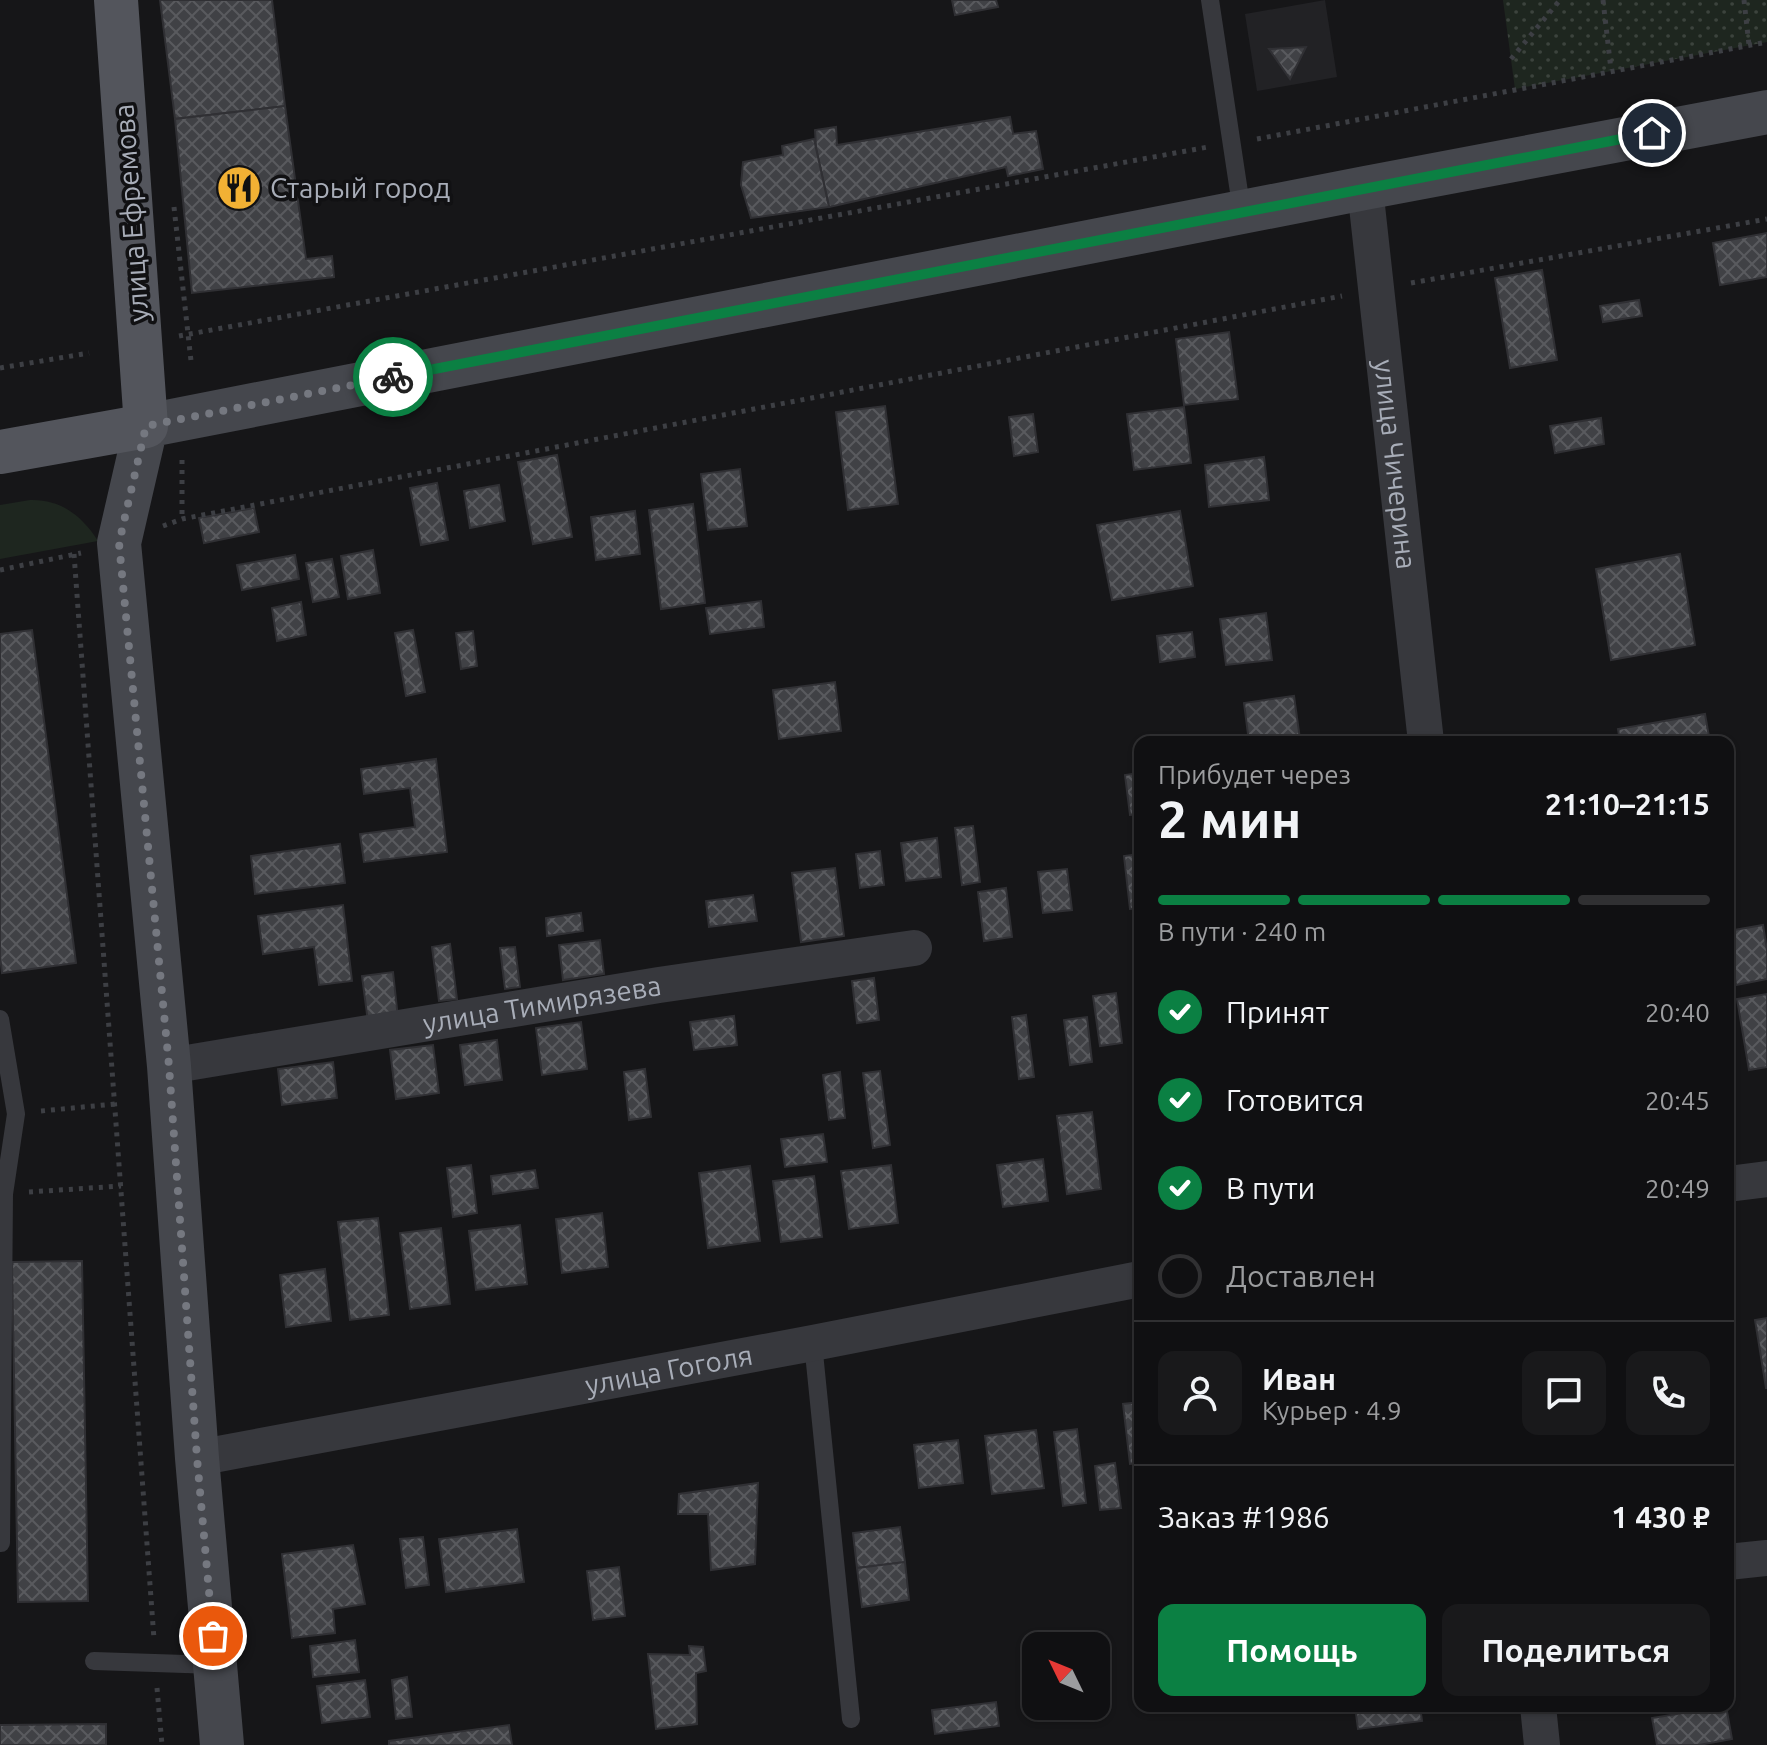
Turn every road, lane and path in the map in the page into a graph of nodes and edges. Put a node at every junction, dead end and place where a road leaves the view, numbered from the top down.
1 (116, 0) edge
2 (1210, 0) edge
3 (1560, 0) edge
4 (1603, 0) edge
5 (1744, 0) edge
6 (1767, 42) edge
7 (1749, 45) junction
8 (1511, 59) dead end
9 (1611, 71) junction
10 (1767, 112) edge
11 (1231, 143) junction
12 (1365, 188) junction
13 (1242, 212) junction
14 (1767, 219) edge
15 (1375, 290) junction
16 (175, 337) dead end
17 (89, 353) dead end
18 (0, 368) edge
19 (164, 436) junction
20 (0, 452) edge
21 (182, 519) junction
22 (119, 543) junction
23 (74, 554) junction
24 (0, 570) edge
25 (1425, 736) edge
26 (914, 948) dead end
27 (0, 1019) edge
28 (169, 1066) junction
29 (115, 1104) junction
30 (16, 1114) junction
31 (1767, 1179) edge
32 (1734, 1183) edge
33 (121, 1186) junction
34 (4, 1194) junction
35 (1134, 1280) edge
36 (813, 1343) junction
37 (197, 1458) junction
38 (1, 1543) edge
39 (1767, 1558) edge
40 (1734, 1561) edge
41 (94, 1661) dead end
42 (155, 1663) junction
43 (215, 1665) junction
44 (1539, 1712) edge
45 (851, 1719) dead end
46 (162, 1745) edge
47 (222, 1745) edge
48 (1542, 1745) edge

1 - 19 main road, улица Ефремова
2 - 11 lane
3 - 8 path
4 - 9 path
5 - 7 path
6 - 7 path
7 - 9 path
9 - 11 path
10 - 12 street
11 - 13 lane
11 - 16 path
12 - 13 street
12 - 15 street, улица Чичерина
13 - 19 street
14 - 15 path
15 - 21 path
15 - 25 street, улица Чичерина
17 - 18 path
19 - 20 main road
19 - 21 path
19 - 22 street
21 - 22 path
22 - 23 path
22 - 28 street
23 - 24 path
23 - 29 path
26 - 28 street, улица Тимирязева
27 - 30 lane
28 - 37 street
29 - 30 path
29 - 33 path
30 - 34 lane
31 - 32 street
33 - 34 path
33 - 42 path
34 - 38 lane
35 - 36 street, улица Гоголя
36 - 37 street, улица Гоголя
36 - 45 lane
37 - 43 street
39 - 40 street
41 - 42 lane
42 - 43 lane
42 - 46 path
43 - 47 street
44 - 48 street

